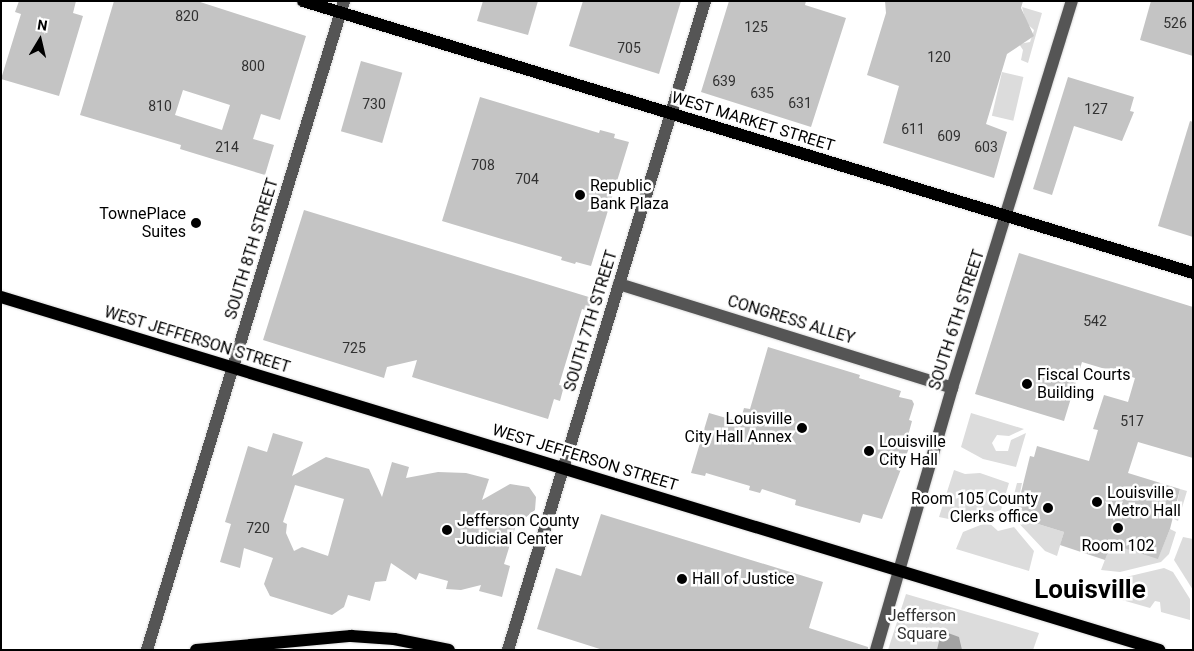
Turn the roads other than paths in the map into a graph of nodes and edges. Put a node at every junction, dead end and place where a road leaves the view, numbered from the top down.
1 (303, 1) edge
2 (705, 1) edge
3 (1072, 1) edge
4 (342, 7) edge
5 (671, 114) junction
6 (1007, 216) junction
7 (1193, 273) edge
8 (619, 284) junction
9 (1, 297) edge
10 (233, 367) junction
11 (952, 388) junction
12 (563, 469) junction
13 (900, 571) junction
14 (147, 650) edge
15 (196, 650) edge
16 (449, 650) edge
17 (508, 650) edge
18 (876, 650) edge
19 (1159, 650) edge

1 - 4 main road, WEST MARKET STREET
2 - 5 street, SOUTH 7TH STREET
3 - 6 street, SOUTH 6TH STREET
4 - 5 main road, WEST MARKET STREET
4 - 10 street, SOUTH 8TH STREET
5 - 6 main road, WEST MARKET STREET
5 - 8 street, SOUTH 7TH STREET
6 - 7 main road, WEST MARKET STREET
6 - 11 street, SOUTH 6TH STREET
8 - 11 street, CONGRESS ALLEY
8 - 12 street, SOUTH 7TH STREET
9 - 10 main road, WEST JEFFERSON STREET
10 - 12 main road, WEST JEFFERSON STREET
10 - 14 street, SOUTH 8TH STREET
11 - 13 street, SOUTH 6TH STREET
12 - 13 main road, WEST JEFFERSON STREET
12 - 17 street, SOUTH 7TH STREET
13 - 18 street, SOUTH 6TH STREET
13 - 19 main road, WEST JEFFERSON STREET
15 - 16 main road

